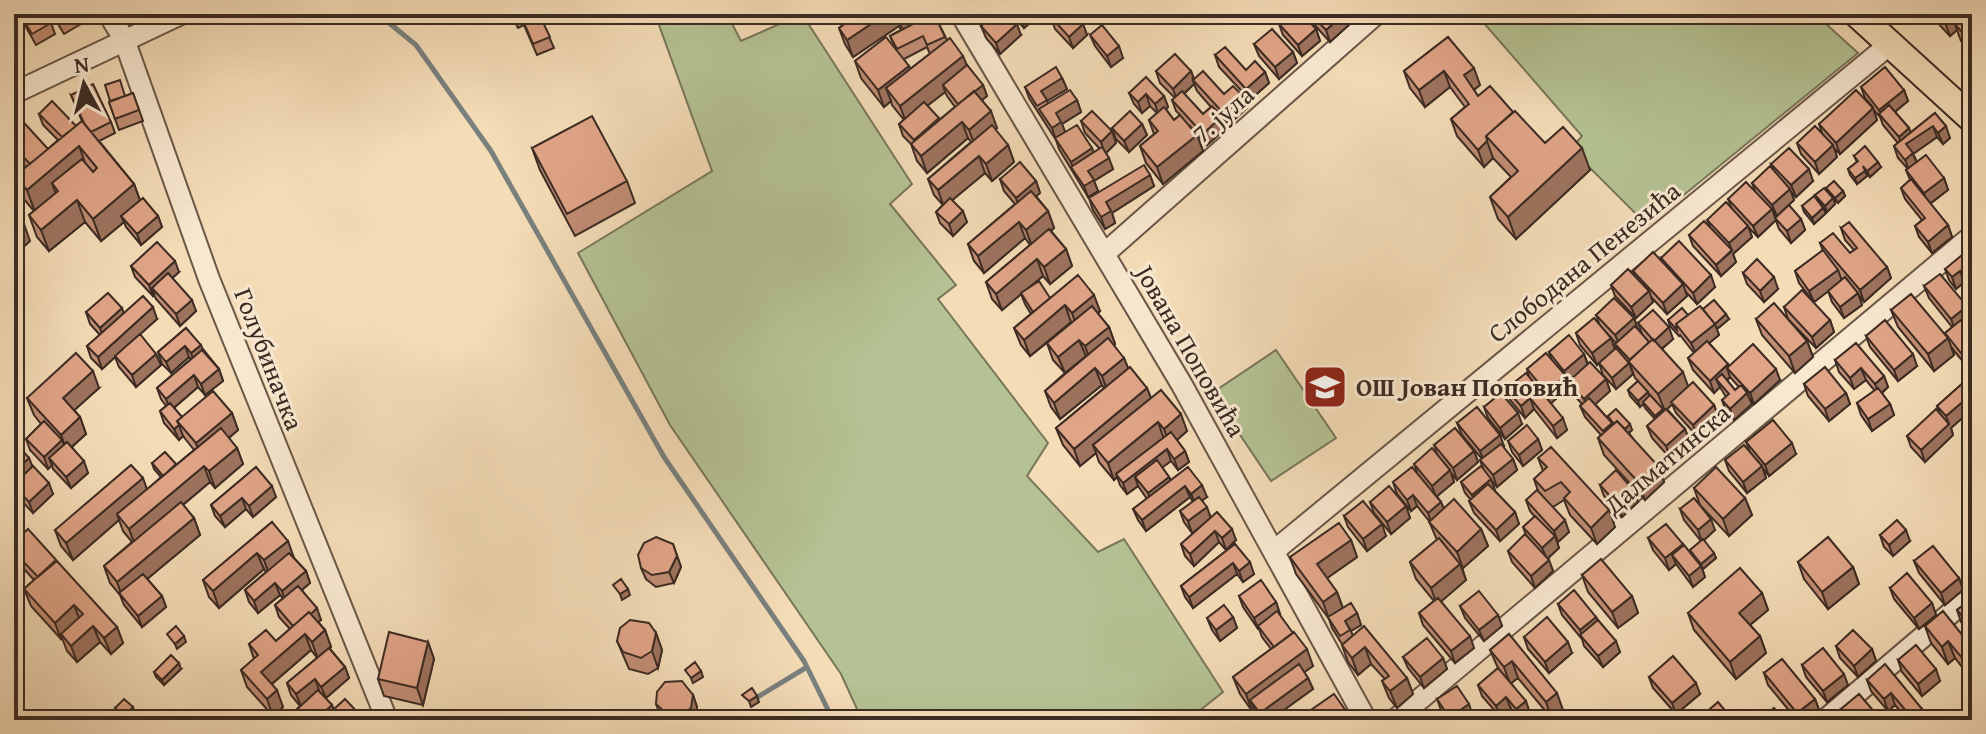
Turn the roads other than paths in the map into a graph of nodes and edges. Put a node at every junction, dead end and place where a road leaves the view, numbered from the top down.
1 (109, 14) edge
2 (181, 14) edge
3 (1376, 14) edge
4 (1857, 14) edge
5 (969, 17) edge
6 (124, 39) junction
7 (1889, 45) junction
8 (14, 93) edge
9 (1972, 119) edge
10 (1972, 236) edge
11 (1104, 254) junction
12 (1274, 551) junction
13 (1972, 595) edge
14 (387, 720) edge
15 (1366, 720) edge
16 (1395, 720) edge
17 (1825, 720) edge

1 - 6 street, Голубиначка
2 - 6 street
3 - 11 street, 7. јула
4 - 7 main road
5 - 11 street, Јована Поповића
6 - 8 street
6 - 14 street, Голубиначка
7 - 9 main road
7 - 12 street, Слободана Пенезића
10 - 16 street, Далматинска
11 - 12 street, Јована Поповића
12 - 15 street, Јована Поповића
13 - 17 street

